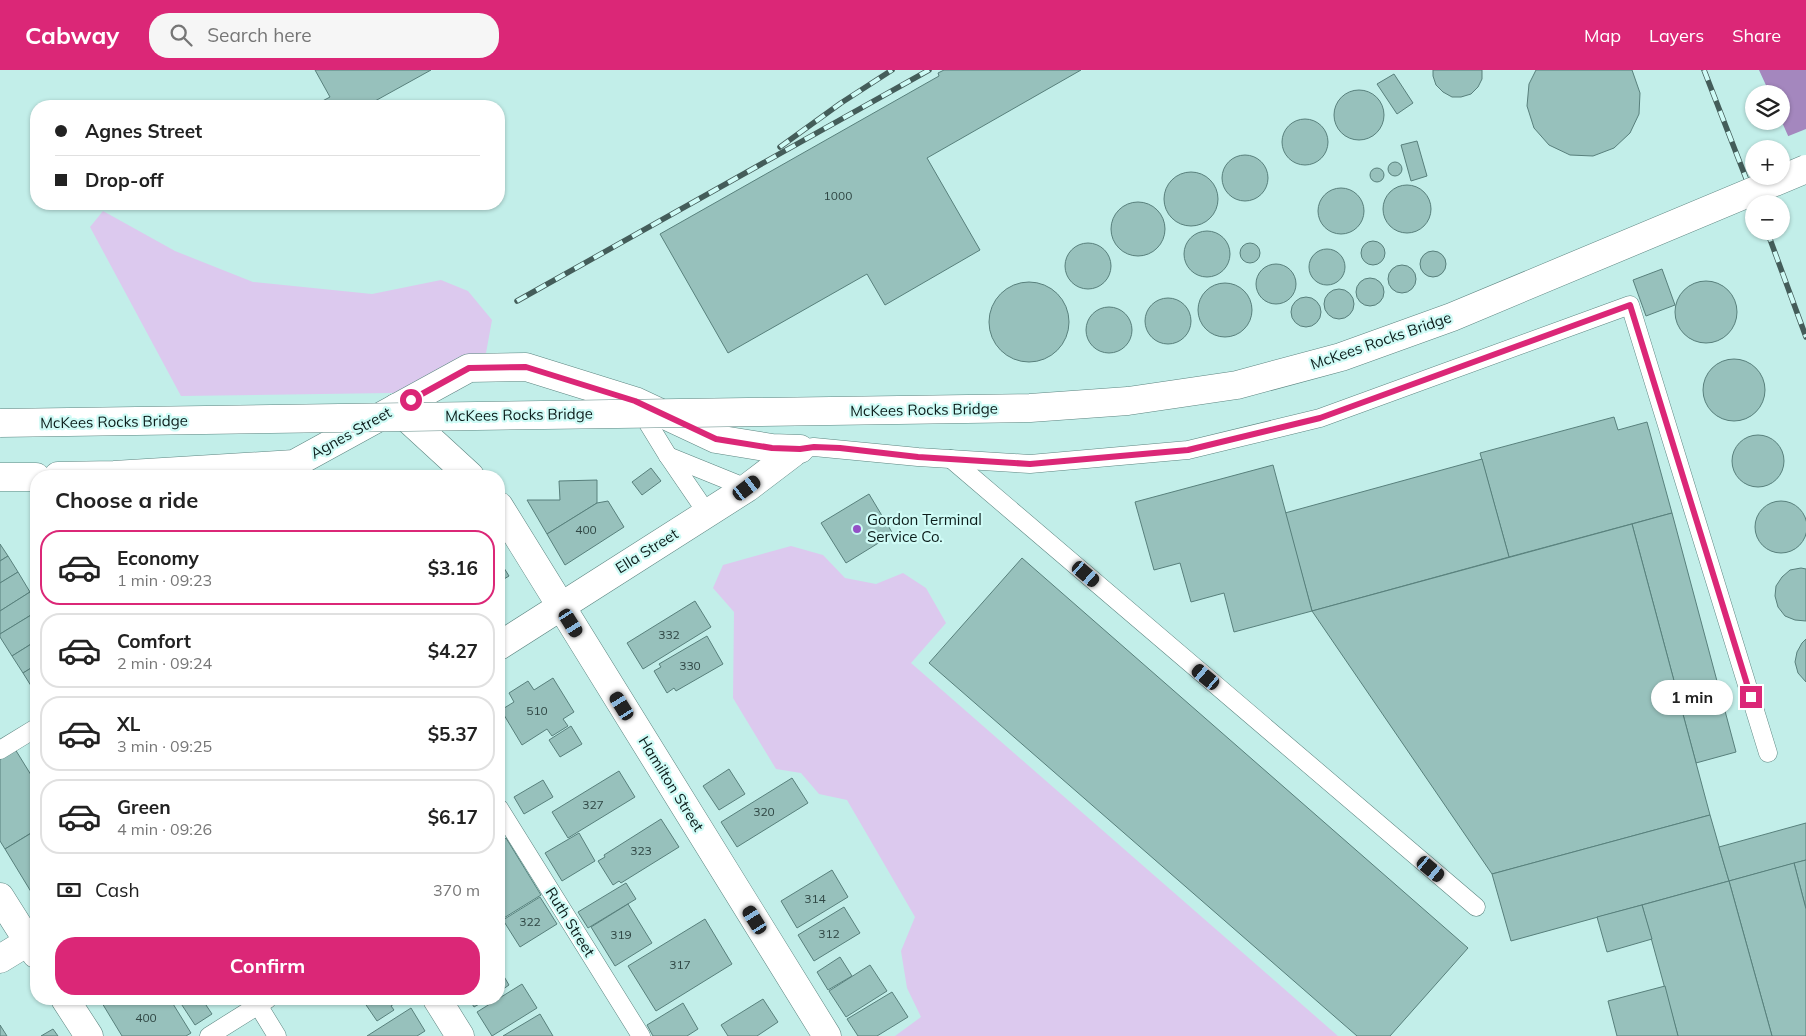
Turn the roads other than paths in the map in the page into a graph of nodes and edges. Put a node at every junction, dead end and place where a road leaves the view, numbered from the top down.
1 (1806, 169) edge
2 (635, 401) junction
3 (396, 408) junction
4 (0, 424) edge
5 (797, 451) junction
6 (668, 456) junction
7 (951, 459) junction
8 (298, 470) edge
9 (463, 470) edge
10 (30, 477) edge
11 (0, 478) edge
12 (747, 488) junction
13 (707, 513) junction
14 (505, 516) edge
15 (560, 606) junction
16 (505, 642) edge
17 (30, 732) edge
18 (0, 750) edge
19 (1768, 753) dead end
20 (505, 818) edge
21 (0, 897) edge
22 (1476, 907) dead end
23 (30, 938) edge
24 (30, 946) edge
25 (0, 959) edge
26 (69, 1005) edge
27 (258, 1005) edge
28 (264, 1005) edge
29 (441, 1005) edge
30 (90, 1036) edge
31 (208, 1036) edge
32 (277, 1036) edge
33 (460, 1036) edge
34 (641, 1036) edge
35 (827, 1036) edge

1 - 4 street, McKees Rocks Bridge, bridge
2 - 3 street, Agnes Street
2 - 5 street, Agnes Street
2 - 6 lane
3 - 8 street, Agnes Street
3 - 9 street
5 - 7 lane
5 - 12 street, Ella Street
6 - 12 lane
6 - 13 lane
7 - 19 lane
7 - 22 lane
10 - 11 street
12 - 13 street, Ella Street
13 - 15 street, Ella Street
14 - 15 street, Hamilton Street
15 - 16 street, Ella Street
15 - 35 street, Hamilton Street
17 - 18 lane
20 - 34 lane, Ruth Street
21 - 23 street
24 - 25 street
26 - 30 street
27 - 31 lane
28 - 32 lane
29 - 33 street

